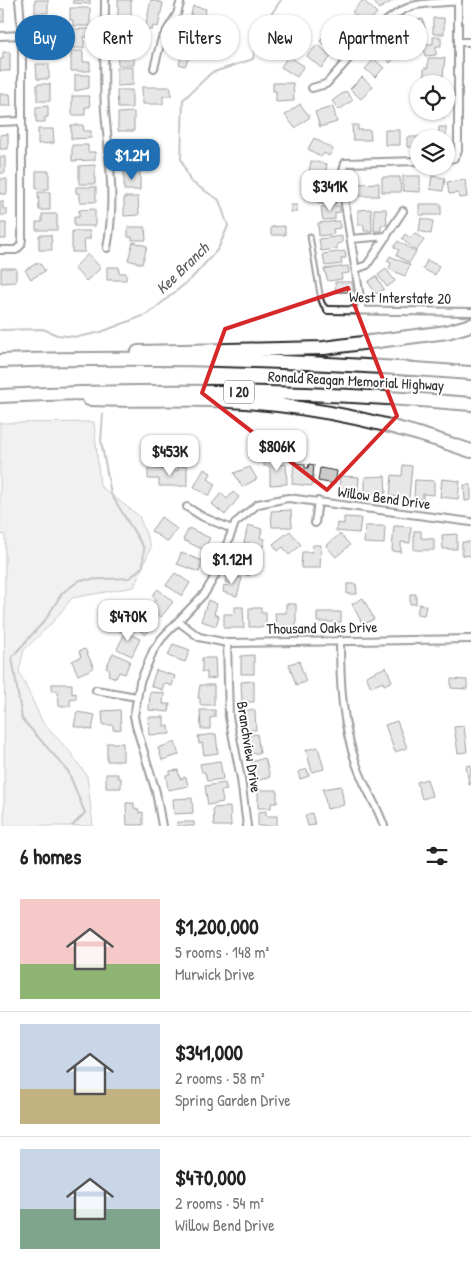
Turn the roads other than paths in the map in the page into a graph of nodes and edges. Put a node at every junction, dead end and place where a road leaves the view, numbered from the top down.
1 (19, 0) edge
2 (105, 0) edge
3 (181, 0) edge
4 (458, 1) edge
5 (20, 15) edge
6 (0, 36) edge
7 (15, 36) edge
8 (458, 42) junction
9 (471, 42) edge
10 (22, 60) edge
11 (154, 68) dead end
12 (312, 88) dead end
13 (22, 121) junction
14 (0, 122) edge
15 (455, 156) edge
16 (410, 161) edge
17 (403, 211) dead end
18 (310, 236) dead end
19 (387, 236) junction
20 (351, 239) junction
21 (107, 248) dead end
22 (0, 250) edge
23 (356, 268) junction
24 (328, 310) joint
25 (362, 310) junction
26 (471, 312) edge
27 (471, 325) edge
28 (57, 359) junction
29 (0, 361) edge
30 (471, 372) edge
31 (3, 396) edge
32 (471, 404) edge
33 (471, 451) edge
34 (318, 501) junction
35 (187, 507) dead end
36 (471, 522) edge
37 (315, 523) dead end
38 (232, 529) junction
39 (179, 622) junction
40 (471, 639) edge
41 (340, 640) junction
42 (227, 642) junction
43 (96, 690) dead end
44 (137, 696) junction
45 (162, 826) edge
46 (247, 826) edge
47 (384, 826) edge

1 - 5 street
2 - 21 street
3 - 11 street
4 - 8 street
4 - 12 street
6 - 7 street
8 - 9 street
8 - 15 street
10 - 13 street
13 - 14 street
13 - 22 street
16 - 20 street
17 - 19 street
18 - 24 lane
19 - 20 street
19 - 23 street
20 - 23 street
23 - 25 street
24 - 25 street, West Interstate 20
25 - 26 street, West Interstate 20
27 - 28 highway
28 - 29 highway, Ronald Reagan Memorial Highway / I 20
28 - 30 highway, Ronald Reagan Memorial Highway / I 20
31 - 32 highway, Ronald Reagan Memorial Highway / I 20
31 - 33 highway
34 - 36 street, Willow Bend Drive
34 - 37 street
34 - 38 street, Willow Bend Drive
35 - 38 street
38 - 39 street, Willow Bend Drive
39 - 42 street, Thousand Oaks Drive
39 - 44 street, Willow Bend Drive
40 - 41 street, Thousand Oaks Drive
41 - 42 street, Thousand Oaks Drive
41 - 47 street
42 - 46 street, Branchview Drive
43 - 44 street
44 - 45 street, Willow Bend Drive

